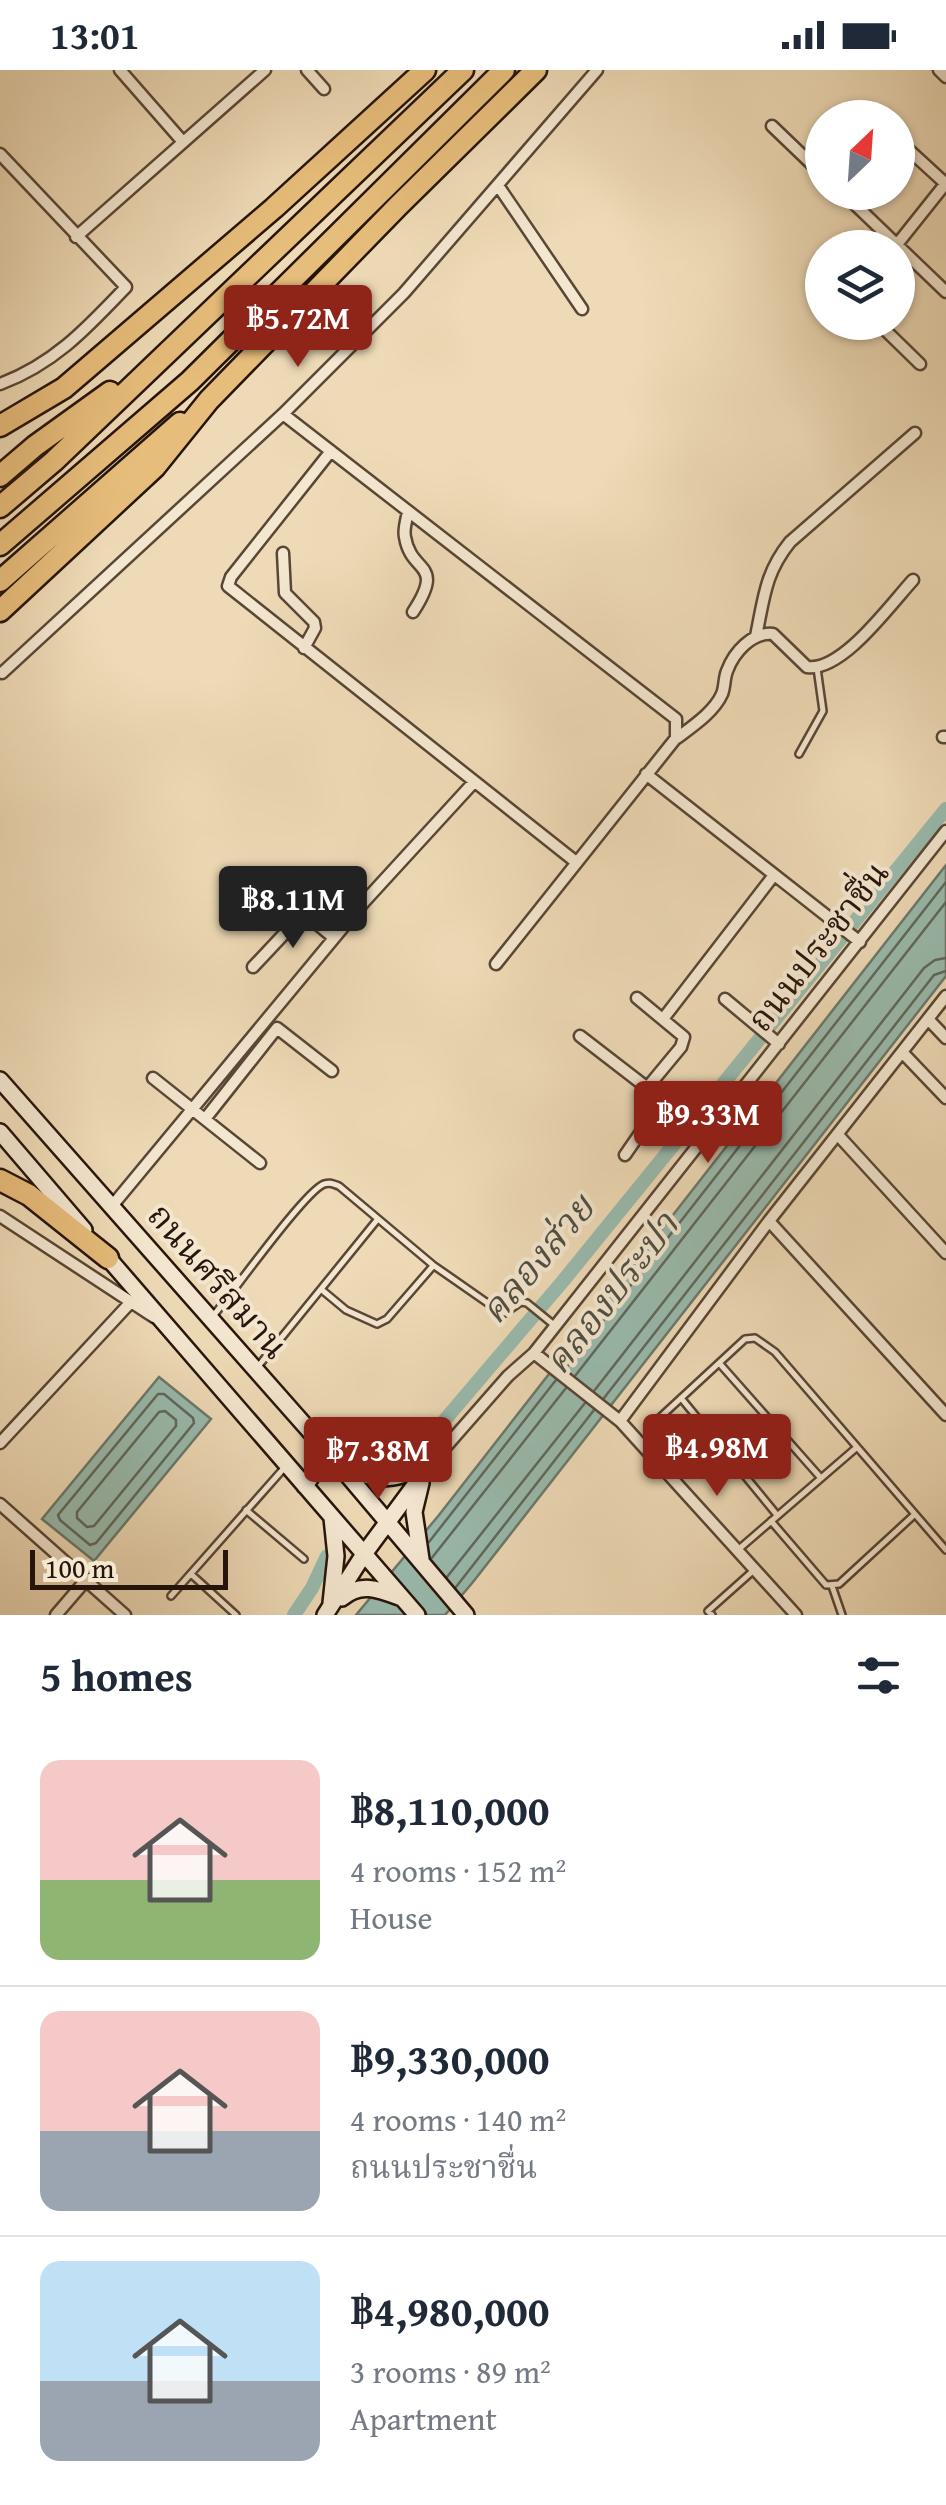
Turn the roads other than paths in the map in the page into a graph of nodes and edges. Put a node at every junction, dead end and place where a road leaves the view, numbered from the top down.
1 (120, 70) edge
2 (265, 70) edge
3 (308, 70) edge
4 (424, 70) edge
5 (463, 70) edge
6 (504, 70) edge
7 (536, 70) edge
8 (597, 70) edge
9 (939, 70) edge
10 (946, 76) edge
11 (324, 89) dead end
12 (772, 126) dead end
13 (184, 142) junction
14 (0, 154) edge
15 (915, 155) edge
16 (805, 158) edge
17 (946, 183) edge
18 (499, 187) junction
19 (860, 210) edge
20 (879, 230) edge
21 (908, 230) edge
22 (76, 237) junction
23 (915, 264) edge
24 (946, 292) edge
25 (582, 308) dead end
26 (895, 340) edge
27 (165, 353) junction
28 (920, 364) dead end
29 (0, 384) edge
30 (209, 400) junction
31 (283, 414) junction
32 (0, 426) edge
33 (915, 432) dead end
34 (331, 451) junction
35 (0, 476) edge
36 (0, 507) edge
37 (408, 512) junction
38 (0, 545) edge
39 (283, 552) dead end
40 (913, 580) dead end
41 (0, 581) edge
42 (0, 611) edge
43 (413, 612) dead end
44 (756, 636) junction
45 (304, 648) junction
46 (817, 668) junction
47 (2, 673) edge
48 (676, 738) junction
49 (798, 754) dead end
50 (646, 774) junction
51 (474, 782) junction
52 (946, 831) edge
53 (576, 862) junction
54 (774, 875) junction
55 (852, 936) junction
56 (334, 938) junction
57 (496, 964) dead end
58 (252, 967) dead end
59 (946, 996) edge
60 (637, 998) dead end
61 (726, 998) dead end
62 (664, 1018) junction
63 (928, 1019) junction
64 (580, 1036) dead end
65 (771, 1036) junction
66 (946, 1038) edge
67 (902, 1052) junction
68 (332, 1072) dead end
69 (154, 1078) dead end
70 (0, 1080) edge
71 (647, 1088) junction
72 (946, 1098) edge
73 (663, 1100) junction
74 (192, 1109) junction
75 (205, 1119) junction
76 (704, 1131) junction
77 (0, 1132) edge
78 (838, 1135) junction
79 (625, 1154) dead end
80 (260, 1163) dead end
81 (0, 1180) edge
82 (112, 1206) junction
83 (0, 1216) edge
84 (378, 1220) junction
85 (769, 1222) junction
86 (946, 1254) edge
87 (108, 1258) junction
88 (434, 1265) junction
89 (322, 1290) junction
90 (130, 1303) junction
91 (210, 1318) junction
92 (164, 1323) junction
93 (555, 1326) junction
94 (534, 1352) junction
95 (720, 1364) junction
96 (256, 1369) junction
97 (681, 1398) junction
98 (946, 1415) edge
99 (620, 1421) junction
100 (653, 1424) dead end
101 (0, 1443) edge
102 (856, 1448) junction
103 (334, 1459) junction
104 (287, 1465) junction
105 (429, 1466) junction
106 (820, 1478) junction
107 (305, 1486) junction
108 (0, 1504) edge
109 (246, 1510) junction
110 (914, 1516) junction
111 (332, 1518) junction
112 (774, 1518) junction
113 (387, 1524) junction
114 (411, 1543) junction
115 (946, 1550) edge
116 (737, 1551) junction
117 (364, 1554) junction
118 (304, 1559) dead end
119 (754, 1570) junction
120 (190, 1574) junction
121 (86, 1580) junction
122 (379, 1582) junction
123 (832, 1586) junction
124 (171, 1596) dead end
125 (462, 1610) edge
126 (328, 1611) edge
127 (56, 1615) edge
128 (125, 1615) edge
129 (236, 1615) edge
130 (416, 1615) edge
131 (712, 1615) edge
132 (796, 1615) edge
133 (842, 1615) edge

1 - 13 street
2 - 13 street
3 - 11 street
4 - 32 highway
5 - 27 highway
6 - 38 highway
7 - 30 highway
8 - 18 street
9 - 10 street
12 - 16 street
13 - 22 street
14 - 22 street
15 - 17 street
17 - 21 street
18 - 25 street
18 - 31 street
19 - 20 street
22 - 29 street
23 - 24 street
26 - 28 street
27 - 35 highway
27 - 36 highway
30 - 41 highway
30 - 42 highway
31 - 34 street
31 - 47 street
33 - 44 street
34 - 37 street
34 - 45 street
37 - 43 street
37 - 48 street
39 - 45 street
40 - 46 street
44 - 46 street
44 - 48 street
45 - 51 street
46 - 49 lane
48 - 50 street
50 - 53 street
50 - 54 street
51 - 53 street
51 - 56 street
52 - 55 street, ถนนประชาชื่น
53 - 57 street
54 - 55 street
54 - 62 street
55 - 65 street, ถนนประชาชื่น
56 - 58 street
56 - 74 street
59 - 63 street
60 - 62 street
61 - 65 street
62 - 71 street
63 - 66 street
63 - 67 street
64 - 71 street
65 - 76 street, ถนนประชาชื่น
67 - 72 street
67 - 78 street
68 - 75 street
69 - 74 street
70 - 82 main road, ถนนศรีสมาน
71 - 73 street
73 - 76 street
73 - 79 street
74 - 75 street
74 - 82 street
75 - 80 street
76 - 93 street, ถนนประชาชื่น
77 - 87 main road, ถนนศรีสมาน
78 - 85 street
78 - 86 street
81 - 87 highway
82 - 91 main road, ถนนศรีสมาน
83 - 90 street
84 - 88 lane
84 - 89 lane
84 - 91 lane
85 - 98 street
85 - 99 street
87 - 92 main road, ถนนศรีสมาน
88 - 89 lane
88 - 93 lane
89 - 96 lane
90 - 92 street
90 - 101 street
91 - 96 main road, ถนนศรีสมาน
92 - 104 main road, ถนนศรีสมาน
93 - 94 street, ถนนประชาชื่น
94 - 99 street
94 - 105 street, ถนนประชาชื่น
95 - 97 lane
95 - 102 lane
95 - 106 lane
96 - 103 main road, ถนนศรีสมาน
97 - 100 lane
97 - 112 lane
99 - 116 street
102 - 106 lane
102 - 110 lane
103 - 105 main road
103 - 107 main road
103 - 113 main road, ถนนศรีสมาน
104 - 107 main road, ถนนศรีสมาน
104 - 109 lane
105 - 113 main road
105 - 114 main road
106 - 112 lane
107 - 111 main road, ถนนศรีสมาน
108 - 121 street
109 - 118 lane
109 - 120 lane
110 - 115 lane
110 - 123 lane
111 - 117 main road, ถนนศรีสมาน
111 - 126 main road
112 - 116 lane
112 - 123 lane
113 - 114 main road, ถนนศรีสมาน
113 - 117 main road
114 - 125 main road, ถนนศรีสมาน
116 - 119 street
117 - 122 main road, ถนนศรีสมาน
117 - 126 main road
119 - 131 lane
119 - 132 street
120 - 124 lane
120 - 129 lane
121 - 127 street
121 - 128 street
122 - 126 main road
122 - 130 main road
123 - 133 lane

